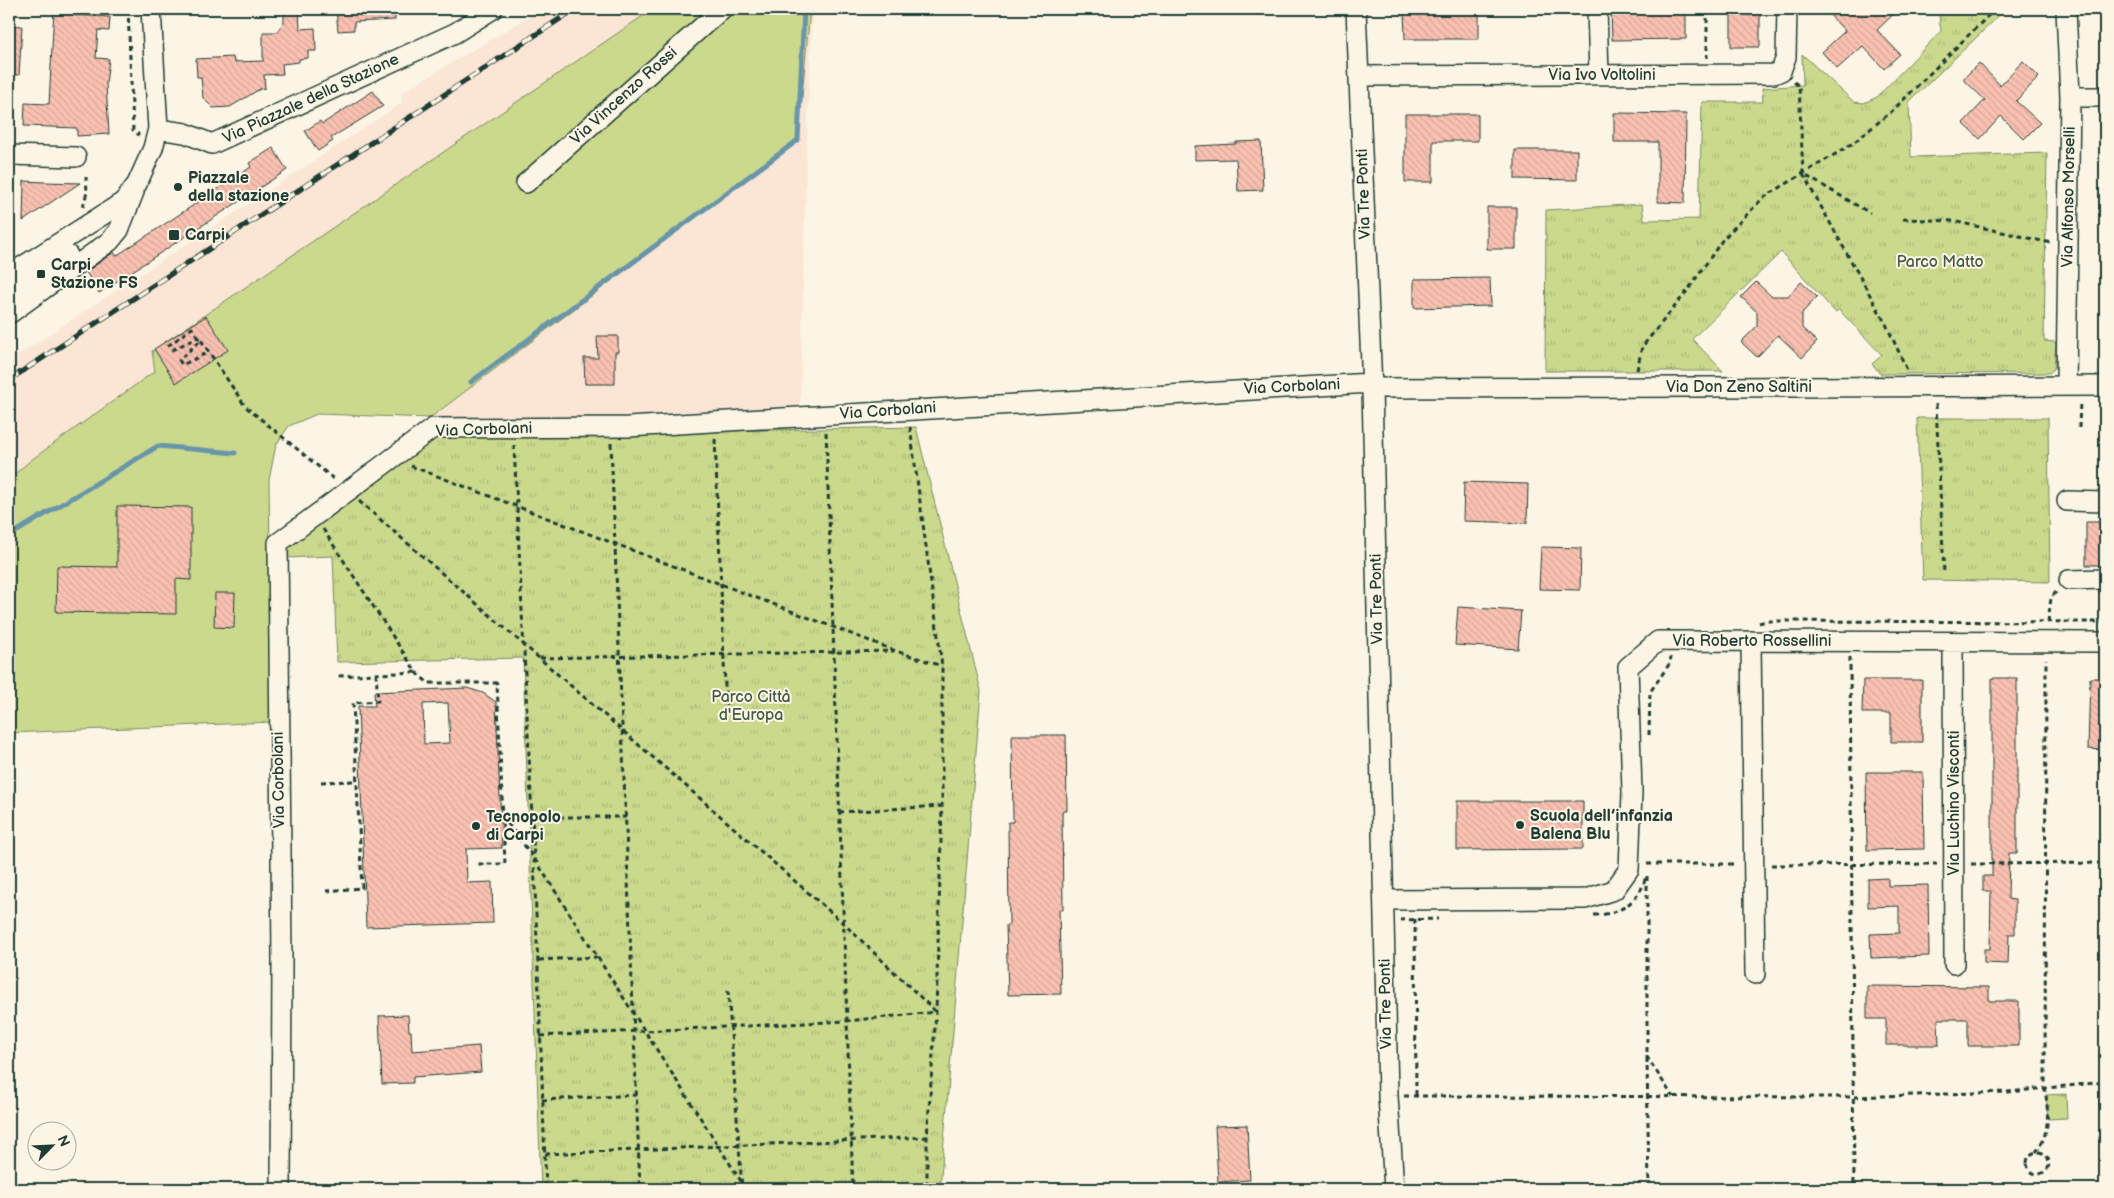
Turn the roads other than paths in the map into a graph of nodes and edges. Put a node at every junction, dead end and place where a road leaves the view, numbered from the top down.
1 (151, 9) edge
2 (493, 9) edge
3 (722, 9) edge
4 (1356, 9) edge
5 (1597, 9) edge
6 (1787, 9) edge
7 (2066, 9) edge
8 (1598, 75) junction
9 (1359, 76) junction
10 (2070, 97) junction
11 (2105, 97) edge
12 (158, 129) junction
13 (9, 155) edge
14 (76, 157) dead end
15 (526, 183) dead end
16 (137, 184) junction
17 (123, 202) junction
18 (9, 275) edge
19 (9, 295) edge
20 (9, 314) edge
21 (1372, 386) junction
22 (2073, 386) junction
23 (2105, 386) edge
24 (2066, 501) dead end
25 (2105, 502) edge
26 (2105, 579) edge
27 (2066, 582) road end
28 (1754, 632) junction
29 (1954, 642) junction
30 (2105, 642) edge
31 (1384, 900) junction
32 (1954, 964) dead end
33 (1756, 974) dead end
34 (282, 1189) edge
35 (1394, 1189) edge

1 - 12 street
2 - 12 street, Via Piazzale della Stazione
3 - 15 street, Via Vincenzo Rossi
4 - 9 street, Via Tre Ponti
5 - 8 street
6 - 8 street, Via Ivo Voltolini
7 - 10 street, Via Alfonso Morselli
8 - 9 street, Via Ivo Voltolini
9 - 21 street, Via Tre Ponti
10 - 11 street
10 - 22 street, Via Alfonso Morselli
12 - 16 street
13 - 14 street
16 - 17 street
16 - 20 street
17 - 18 street
17 - 19 street
21 - 22 street, Via Don Zeno Saltini
21 - 31 street, Via Tre Ponti
21 - 34 street, Via Corbolani
22 - 23 street, Via Don Zeno Saltini
24 - 25 street
26 - 27 street
28 - 29 street, Via Roberto Rossellini
28 - 31 street, Via Roberto Rossellini
28 - 33 street
29 - 30 street, Via Roberto Rossellini
29 - 32 street, Via Luchino Visconti
31 - 35 street, Via Tre Ponti

